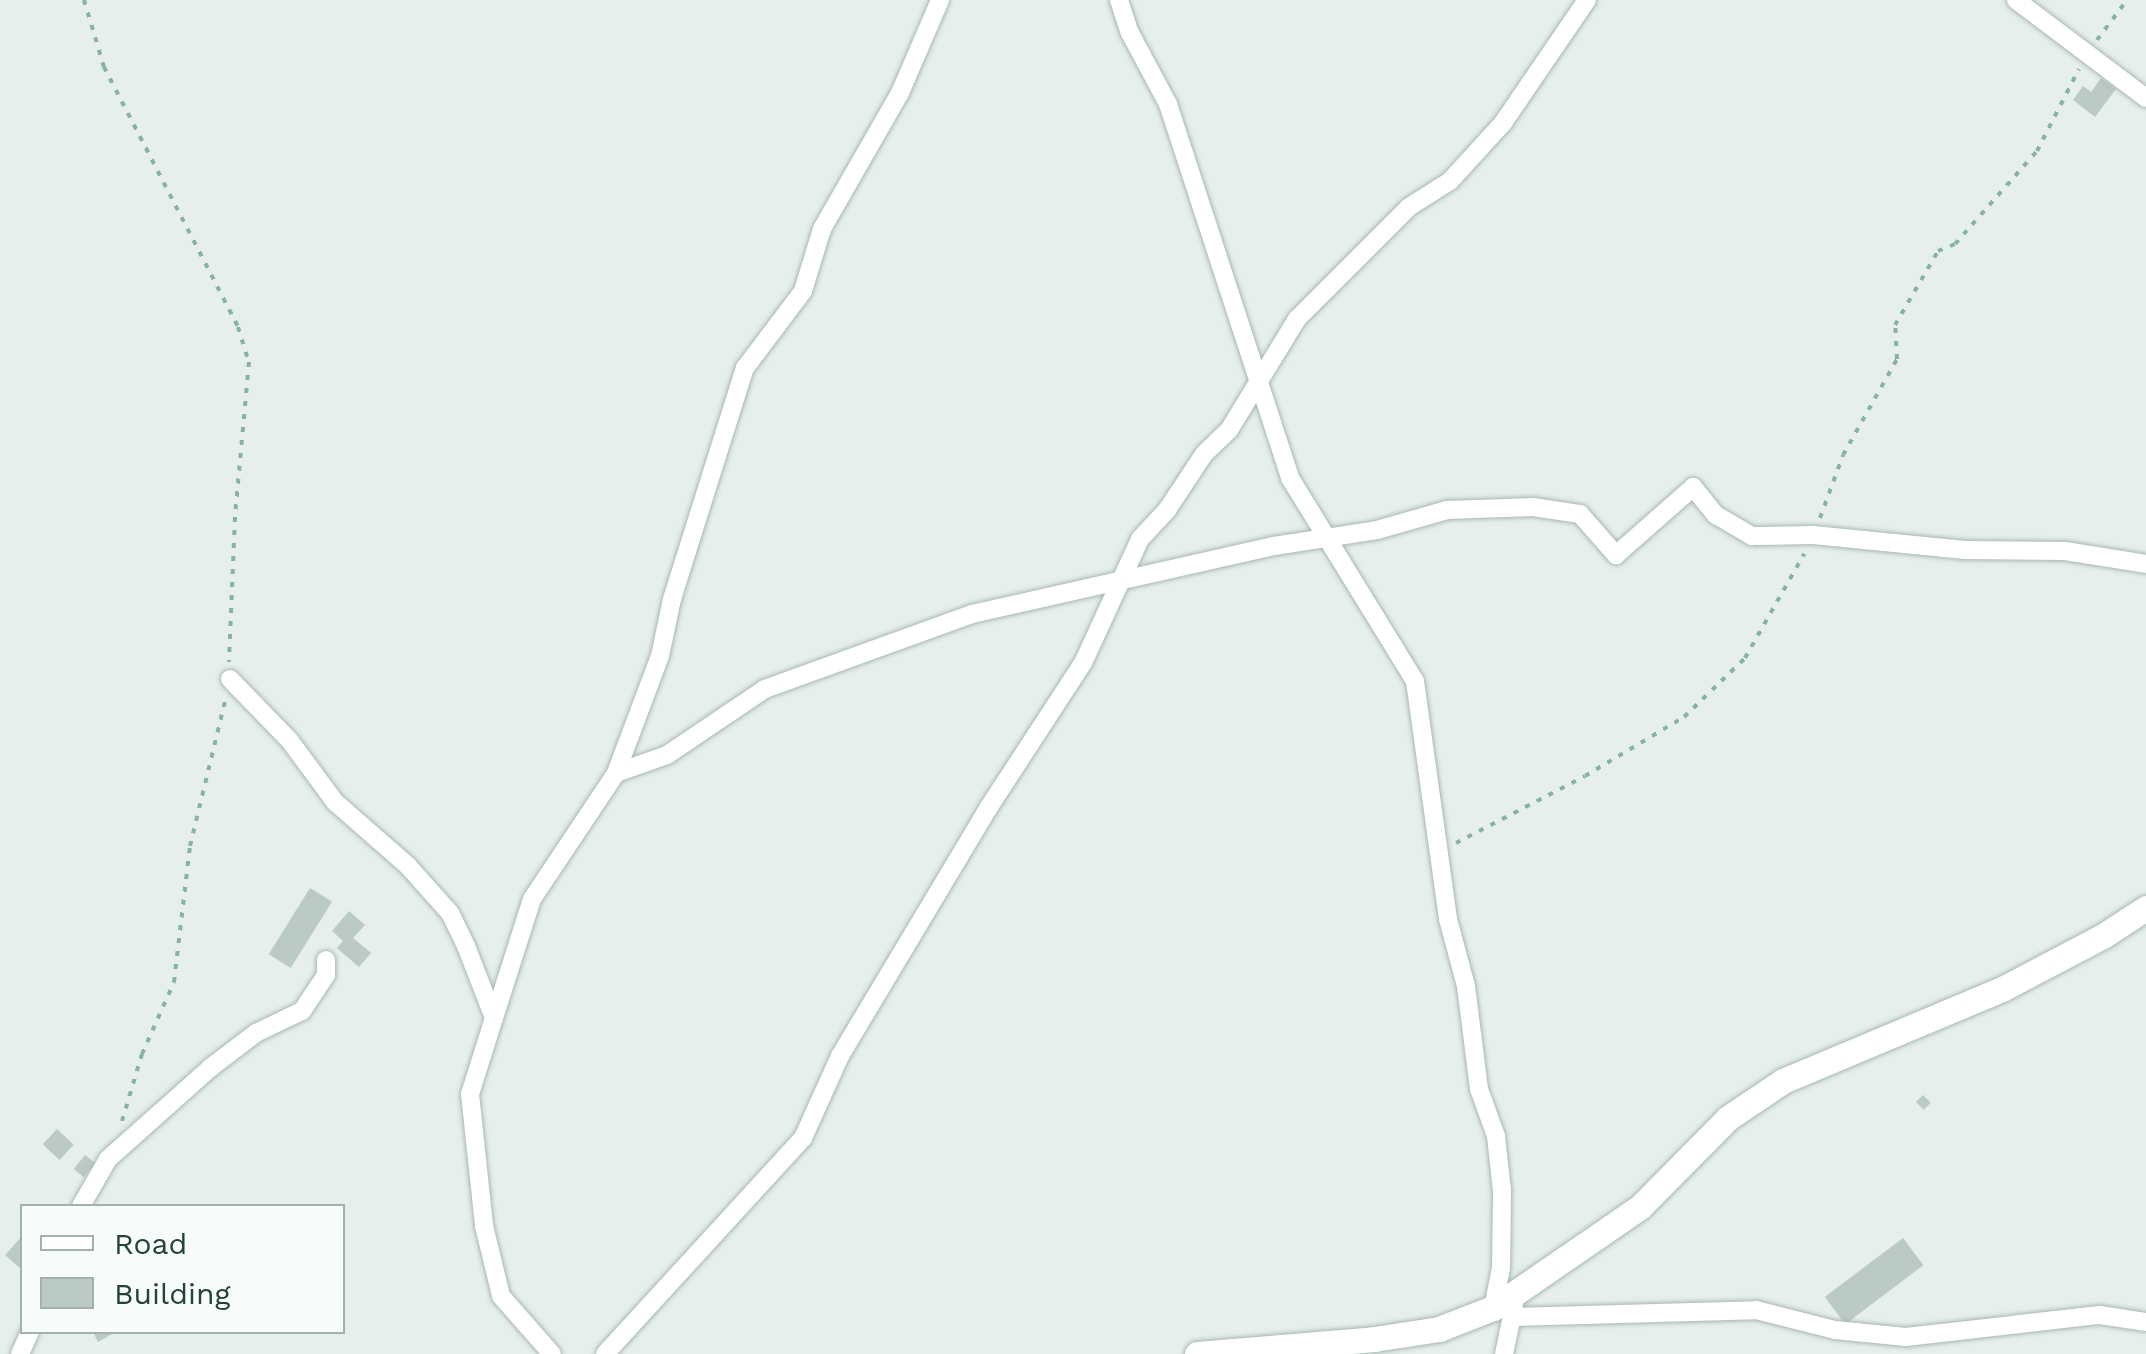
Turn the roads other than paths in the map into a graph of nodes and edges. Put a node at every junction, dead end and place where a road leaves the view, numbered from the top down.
1 (940, 0) edge
2 (1119, 0) edge
3 (1587, 0) edge
4 (2016, 0) edge
5 (2146, 98) edge
6 (1258, 381) junction
7 (1326, 539) junction
8 (2146, 564) edge
9 (1118, 578) junction
10 (230, 679) road end
11 (616, 773) junction
12 (2146, 908) edge
13 (326, 960) dead end
14 (494, 1018) junction
15 (82, 1204) edge
16 (1507, 1306) junction
17 (2146, 1322) edge
18 (1368, 1347) edge
19 (552, 1354) edge
20 (605, 1354) edge
21 (1197, 1354) edge
22 (1504, 1354) edge

1 - 11 street
2 - 6 street
3 - 6 street
4 - 5 street
6 - 7 street
6 - 9 street
7 - 8 street
7 - 9 street
7 - 16 street
9 - 11 street
9 - 20 street
10 - 14 street
11 - 14 street
12 - 16 street
13 - 15 street
14 - 19 street
16 - 17 street
16 - 18 street
16 - 22 street
18 - 21 street

